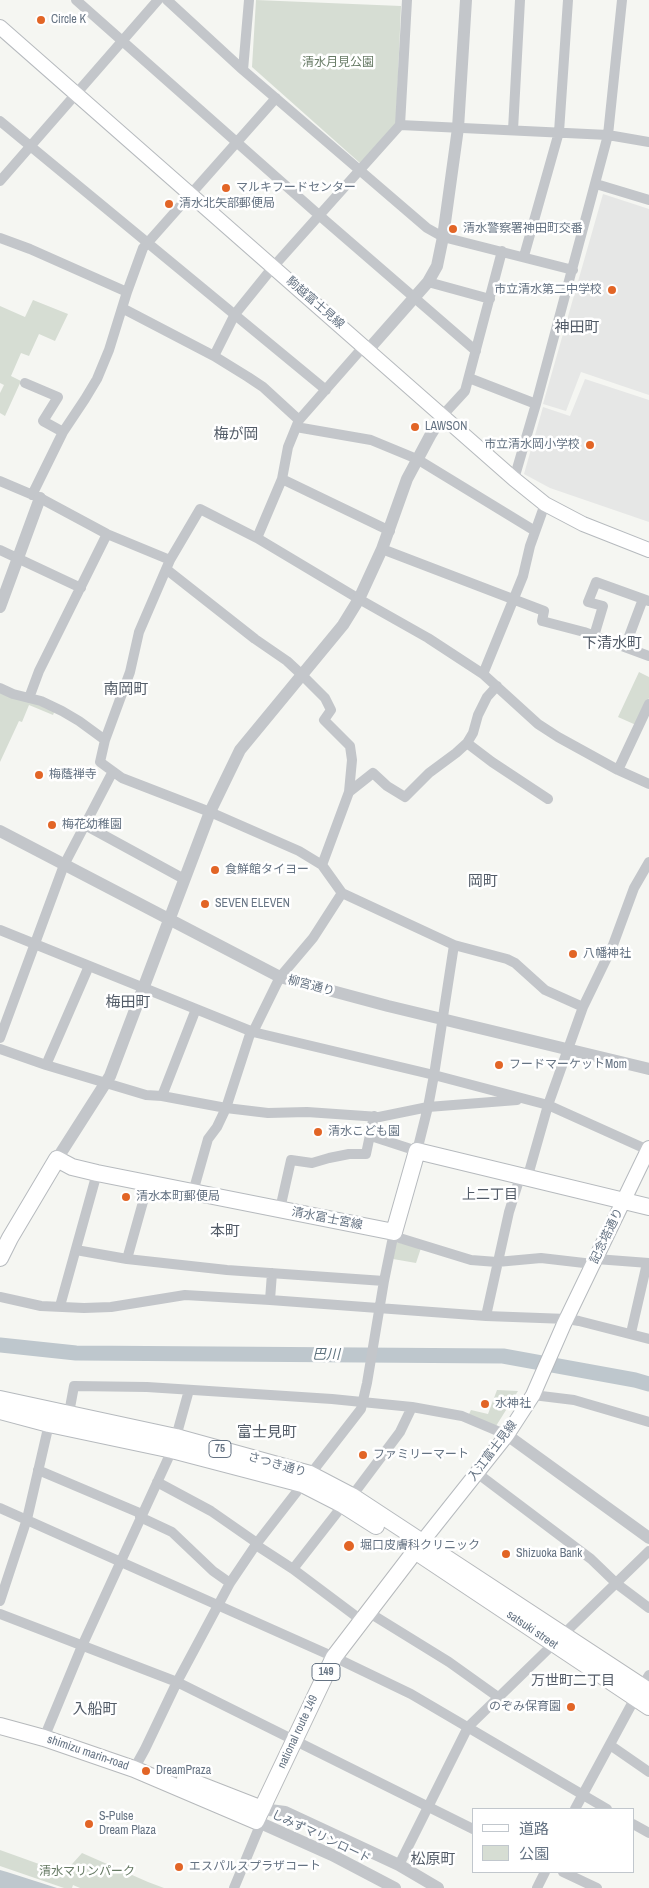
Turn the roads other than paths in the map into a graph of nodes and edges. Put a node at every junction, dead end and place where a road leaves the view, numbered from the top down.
1 (76, 0) edge
2 (158, 0) edge
3 (168, 0) edge
4 (249, 0) edge
5 (407, 0) edge
6 (466, 0) edge
7 (520, 0) edge
8 (568, 0) edge
9 (622, 0) edge
10 (0, 26) edge
11 (122, 41) junction
12 (243, 70) junction
13 (76, 94) junction
14 (276, 98) junction
15 (0, 121) edge
16 (400, 125) junction
17 (458, 128) junction
18 (513, 130) junction
19 (559, 132) junction
20 (608, 135) junction
21 (236, 141) junction
22 (649, 142) edge
23 (30, 147) junction
24 (360, 170) junction
25 (0, 181) edge
26 (596, 184) junction
27 (190, 194) junction
28 (649, 200) edge
29 (320, 216) junction
30 (443, 236) junction
31 (0, 238) edge
32 (147, 243) junction
33 (502, 251) junction
34 (524, 256) junction
35 (273, 267) junction
36 (573, 270) junction
37 (428, 282) junction
38 (127, 292) junction
39 (414, 298) junction
40 (490, 299) junction
41 (122, 308) junction
42 (235, 314) junction
43 (366, 348) junction
44 (476, 351) junction
45 (214, 356) junction
46 (468, 378) junction
47 (25, 383) dead end
48 (326, 390) junction
49 (536, 404) junction
50 (442, 416) junction
51 (298, 424) junction
52 (63, 432) junction
53 (417, 459) junction
54 (282, 479) junction
55 (514, 479) junction
56 (0, 481) edge
57 (36, 496) junction
58 (544, 504) junction
59 (390, 531) junction
60 (535, 531) junction
61 (107, 534) junction
62 (257, 538) junction
63 (382, 549) junction
64 (0, 550) edge
65 (649, 550) edge
66 (17, 559) junction
67 (168, 564) junction
68 (81, 588) junction
69 (358, 599) junction
70 (513, 600) junction
71 (646, 600) edge
72 (1, 603) edge
73 (594, 636) junction
74 (625, 647) junction
75 (649, 656) edge
76 (301, 674) junction
77 (483, 674) junction
78 (497, 686) junction
79 (0, 688) edge
80 (29, 698) junction
81 (649, 704) edge
82 (104, 740) junction
83 (467, 743) junction
84 (618, 770) junction
85 (112, 772) junction
86 (649, 784) edge
87 (349, 792) junction
88 (548, 799) dead end
89 (210, 812) junction
90 (85, 825) junction
91 (0, 831) edge
92 (649, 862) edge
93 (64, 865) junction
94 (322, 865) junction
95 (184, 879) junction
96 (342, 893) junction
97 (168, 920) junction
98 (0, 930) edge
99 (35, 943) junction
100 (454, 945) junction
101 (88, 966) junction
102 (280, 977) junction
103 (144, 988) junction
104 (583, 1007) junction
105 (196, 1009) junction
106 (444, 1018) junction
107 (252, 1031) junction
108 (0, 1038) edge
109 (0, 1049) edge
110 (567, 1050) junction
111 (46, 1065) junction
112 (649, 1069) edge
113 (434, 1075) junction
114 (106, 1084) junction
115 (162, 1096) junction
116 (526, 1100) junction
117 (548, 1105) junction
118 (428, 1107) junction
119 (226, 1108) junction
120 (374, 1116) junction
121 (371, 1136) junction
122 (648, 1149) edge
123 (417, 1151) junction
124 (57, 1159) junction
125 (97, 1172) junction
126 (523, 1178) junction
127 (148, 1184) junction
128 (193, 1192) junction
129 (623, 1202) junction
130 (649, 1208) edge
131 (280, 1209) junction
132 (393, 1234) junction
133 (5, 1236) edge
134 (76, 1250) junction
135 (0, 1258) edge
136 (126, 1259) junction
137 (497, 1262) junction
138 (595, 1262) junction
139 (648, 1263) edge
140 (272, 1273) junction
141 (384, 1281) junction
142 (0, 1297) edge
143 (270, 1300) junction
144 (60, 1306) junction
145 (379, 1309) junction
146 (486, 1316) junction
147 (565, 1322) junction
148 (631, 1333) junction
149 (649, 1339) edge
150 (189, 1390) junction
151 (534, 1393) junction
152 (0, 1399) edge
153 (364, 1402) junction
154 (412, 1407) junction
155 (0, 1411) edge
156 (59, 1419) junction
157 (649, 1422) edge
158 (507, 1435) junction
159 (174, 1444) junction
160 (38, 1470) junction
161 (477, 1473) junction
162 (306, 1479) junction
163 (157, 1482) junction
164 (347, 1500) junction
165 (0, 1508) edge
166 (141, 1516) junction
167 (27, 1519) junction
168 (649, 1538) edge
169 (256, 1544) junction
170 (419, 1547) junction
171 (649, 1551) edge
172 (120, 1562) junction
173 (293, 1569) junction
174 (230, 1583) junction
175 (616, 1584) junction
176 (0, 1601) edge
177 (217, 1604) junction
178 (649, 1608) edge
179 (0, 1614) edge
180 (365, 1616) junction
181 (558, 1638) junction
182 (82, 1646) junction
183 (334, 1657) junction
184 (176, 1682) junction
185 (644, 1688) edge
186 (498, 1697) junction
187 (649, 1707) edge
188 (0, 1716) edge
189 (0, 1726) edge
190 (468, 1727) junction
191 (45, 1734) junction
192 (294, 1740) junction
193 (610, 1745) junction
194 (137, 1765) junction
195 (649, 1772) edge
196 (582, 1795) junction
197 (428, 1807) junction
198 (576, 1808) edge
199 (605, 1808) edge
200 (260, 1818) junction
201 (634, 1825) edge
202 (472, 1829) edge
203 (649, 1833) edge
204 (399, 1865) junction
205 (544, 1873) edge
206 (565, 1873) edge
207 (377, 1883) edge
208 (234, 1888) edge
209 (395, 1888) edge
210 (424, 1888) edge
211 (438, 1888) edge
212 (537, 1888) edge
213 (597, 1888) edge

1 - 11 street
2 - 11 street
3 - 12 street
4 - 12 street
5 - 16 street
6 - 17 street
7 - 18 street
8 - 19 street
9 - 20 street
10 - 13 main road, 駒越富士見線
11 - 13 street
11 - 21 street
12 - 14 street
13 - 23 street
13 - 27 main road, 駒越富士見線
14 - 21 street
14 - 24 street
15 - 23 street
16 - 17 street
16 - 24 street
17 - 18 street
17 - 30 street
18 - 19 street
19 - 20 street
19 - 34 street
20 - 22 street
20 - 26 street
21 - 27 street
21 - 29 street
23 - 25 street
23 - 32 street
24 - 29 street
24 - 30 street
26 - 28 street
26 - 36 street
27 - 32 street
27 - 35 main road, 駒越富士見線
29 - 35 street
29 - 39 street
30 - 33 street
30 - 37 street
31 - 38 street
32 - 38 street
32 - 42 street
33 - 34 street
33 - 40 street
34 - 36 street
35 - 42 street
35 - 43 main road, 駒越富士見線
36 - 49 street
37 - 39 street
37 - 40 street
38 - 41 street
39 - 43 street
39 - 44 street
40 - 44 street
41 - 45 street
41 - 52 street
42 - 45 street
42 - 48 street
43 - 48 street
43 - 50 main road, 駒越富士見線
44 - 46 street
45 - 51 street
46 - 49 street
46 - 50 street
47 - 52 street
48 - 51 street
49 - 55 street
50 - 53 street
50 - 55 main road, 駒越富士見線
51 - 53 street
51 - 54 street
52 - 57 street
53 - 59 street
53 - 60 street
54 - 59 street
54 - 62 street
55 - 58 main road, 駒越富士見線
56 - 57 street
57 - 61 street
57 - 66 street
58 - 60 street
58 - 65 main road, 駒越富士見線
59 - 63 street
60 - 70 street
61 - 67 street
61 - 68 street
62 - 67 street
62 - 69 street
63 - 69 street
63 - 70 street
64 - 66 street
66 - 68 street
66 - 72 street
67 - 76 street
67 - 82 street
68 - 80 street
69 - 76 street
69 - 77 street
70 - 73 street
70 - 77 street
71 - 73 street
71 - 74 street
73 - 74 street
74 - 75 street
76 - 87 street
76 - 89 street
77 - 78 street
78 - 83 street
78 - 84 street
79 - 80 street
80 - 82 street
81 - 84 street
82 - 85 street
83 - 87 street
83 - 88 street
84 - 86 street
85 - 89 street
85 - 90 street
87 - 94 street
89 - 94 street
89 - 95 street
90 - 93 street
90 - 95 street
91 - 93 street, 柳宮通り
92 - 104 street
93 - 97 street, 柳宮通り
93 - 99 street
94 - 96 street
95 - 97 street
96 - 100 street
96 - 102 street
97 - 102 street, 柳宮通り
97 - 103 street
98 - 99 street
99 - 101 street
99 - 108 street
100 - 104 street
100 - 106 street
101 - 103 street
101 - 111 street
102 - 106 street, 柳宮通り
102 - 107 street
103 - 105 street
103 - 114 street
104 - 110 street
105 - 107 street
105 - 115 street
106 - 110 street, 柳宮通り
106 - 113 street
107 - 113 street
107 - 119 street
109 - 111 street
110 - 112 street, 柳宮通り
110 - 117 street
111 - 114 street
113 - 116 street
113 - 118 street
114 - 115 street
114 - 124 street
115 - 119 street
116 - 117 street
116 - 118 street
117 - 122 street
117 - 126 street
118 - 120 street
118 - 123 street
119 - 120 street
119 - 128 street
120 - 121 street
121 - 123 street
121 - 131 street
122 - 129 main road, 記念塔通り
123 - 126 main road
123 - 132 main road
124 - 125 main road, 清水富士宮線
124 - 133 main road
125 - 127 main road, 清水富士宮線
125 - 134 street
126 - 129 main road
126 - 137 street
127 - 128 main road, 清水富士宮線
127 - 136 street
128 - 131 main road, 清水富士宮線
129 - 130 main road
129 - 138 main road, 記念塔通り
131 - 132 main road, 清水富士宮線
132 - 137 street
132 - 141 street
133 - 135 main road
134 - 136 street
134 - 144 street
136 - 140 street
137 - 138 street
137 - 146 street
138 - 139 street
138 - 147 main road, 記念塔通り
139 - 148 street
140 - 141 street
140 - 143 street
141 - 145 street
142 - 144 street
143 - 144 street
143 - 145 street
145 - 146 street
145 - 153 street
146 - 147 street
147 - 148 street
147 - 151 main road, 入江富士見線
148 - 149 street
150 - 153 street
150 - 156 street
150 - 159 street
151 - 157 street
151 - 158 main road, 入江富士見線
152 - 156 main road, さつき通り / 75
153 - 154 street
153 - 162 street
154 - 158 street
154 - 164 street
155 - 156 main road, さつき通り / 75
156 - 159 main road, さつき通り / 75
156 - 160 street
158 - 161 main road, 入江富士見線
158 - 168 street
159 - 162 main road, さつき通り / 75
159 - 163 street
160 - 166 street
160 - 167 street
161 - 170 main road, 入江富士見線
161 - 175 street
162 - 164 main road, さつき通り / 75
162 - 169 street
163 - 166 street
163 - 169 street
164 - 170 main road, さつき通り / 75
164 - 173 street
165 - 167 street
166 - 172 street
166 - 174 street
167 - 172 street
167 - 176 street
169 - 173 street
169 - 174 street
170 - 180 main road, national route 149 / 149
170 - 181 main road, satsuki street
171 - 175 street
172 - 177 street
172 - 182 street
173 - 180 street
174 - 177 street
175 - 178 street
175 - 181 street
177 - 183 street
177 - 184 street
179 - 182 street
180 - 183 main road, national route 149 / 149
180 - 186 street
181 - 185 main road, satsuki street
181 - 186 street
182 - 184 street
182 - 191 street
183 - 190 street
183 - 192 main road, national route 149 / 149
184 - 192 street
184 - 194 street
185 - 187 main road, satsuki street
185 - 193 street
186 - 190 street
188 - 191 main road, shimizu marin-road
189 - 191 main road, shimizu marin-road
190 - 196 street
190 - 197 street
191 - 194 main road, shimizu marin-road
192 - 197 street
192 - 200 main road, national route 149 / 149
193 - 195 street
193 - 196 street
194 - 200 main road, shimizu marin-road
196 - 198 street
196 - 199 street
197 - 202 street
197 - 204 street
200 - 204 street
200 - 207 street, しみずマリンロード
200 - 208 street
200 - 210 street, しみずマリンロード
201 - 203 street
204 - 211 street
205 - 212 street
206 - 213 street
207 - 209 street, しみずマリンロード

